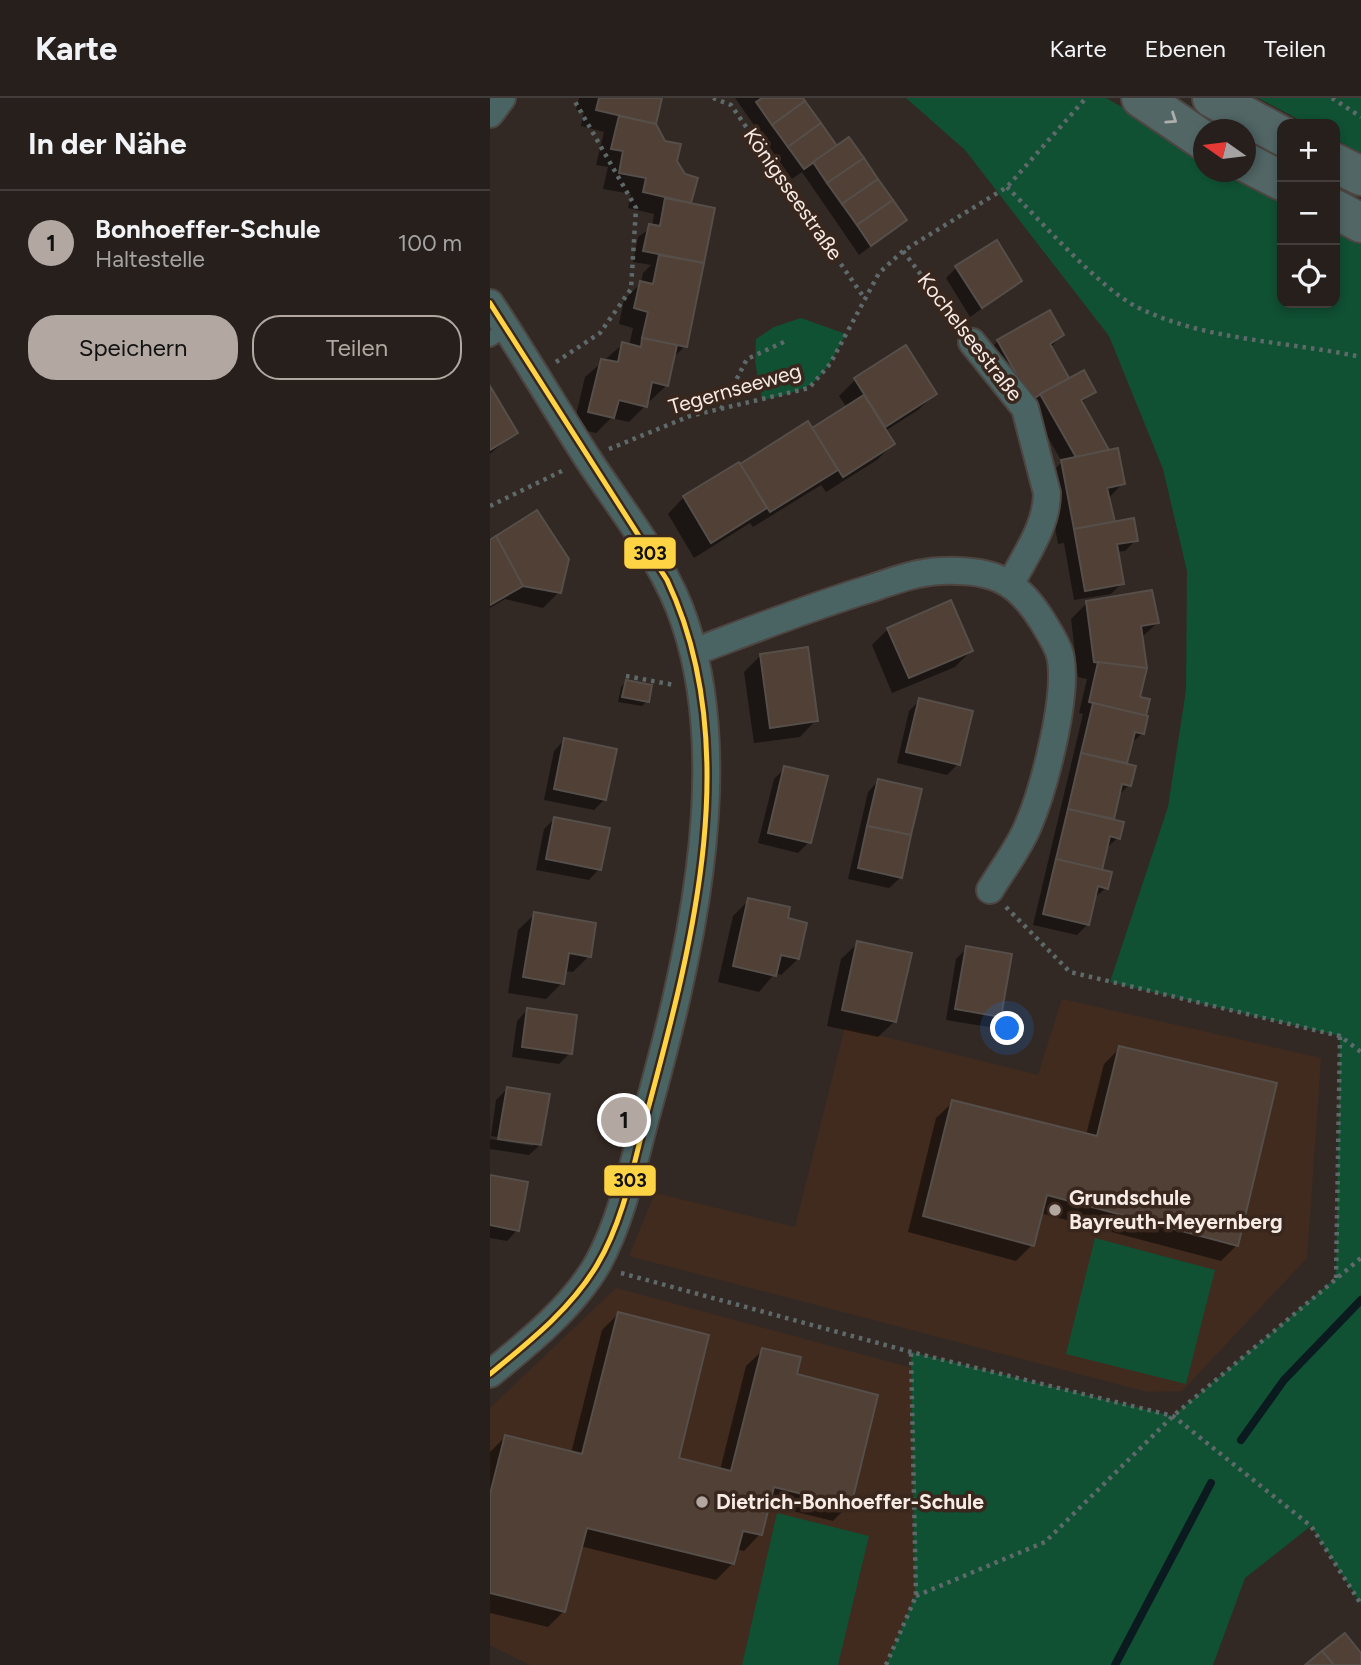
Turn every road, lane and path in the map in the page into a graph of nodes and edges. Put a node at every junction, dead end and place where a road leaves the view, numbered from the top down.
1 (502, 98) edge
2 (573, 98) edge
3 (713, 98) edge
4 (1086, 98) edge
5 (1141, 98) edge
6 (1212, 98) edge
7 (1332, 98) edge
8 (490, 114) edge
9 (1361, 117) edge
10 (1193, 133) edge
11 (1277, 133) edge
12 (1340, 166) edge
13 (1256, 168) edge
14 (1361, 177) edge
15 (1277, 178) edge
16 (1007, 187) junction
17 (1340, 212) edge
18 (1361, 223) edge
19 (903, 251) junction
20 (865, 299) junction
21 (490, 303) edge
22 (498, 334) edge
23 (786, 341) dead end
24 (972, 342) joint
25 (1361, 357) edge
26 (536, 375) junction
27 (721, 409) junction
28 (588, 458) junction
29 (490, 506) edge
30 (1011, 583) junction
31 (694, 653) junction
32 (626, 676) dead end
33 (701, 690) junction
34 (990, 890) joint
35 (1340, 1036) junction
36 (1361, 1052) edge
37 (1361, 1258) edge
38 (596, 1266) junction
39 (1336, 1279) junction
40 (911, 1352) junction
41 (490, 1374) edge
42 (1173, 1416) junction
43 (915, 1596) junction
44 (1361, 1604) edge
45 (886, 1665) edge

1 - 8 street
2 - 26 path
3 - 20 path, Königsseestraße
4 - 16 path, Tegernseeweg
5 -> 10 street
6 - 11 street
7 - 9 path
12 - 14 street
13 - 15 street
16 - 19 path, Tegernseeweg
16 - 25 path
17 - 18 street
19 - 20 path, Tegernseeweg
19 - 24 path, Kochelseestraße
20 - 27 path, Tegernseeweg
21 - 22 street
22 - 26 street
23 - 27 path
24 - 30 street, Kochelseestraße
26 - 28 street
27 - 28 path, Tegernseeweg
28 - 29 path, Tegernseeweg
28 - 31 street
30 - 31 street
30 - 34 street
31 - 33 street
32 - 33 path
33 - 38 street
34 - 35 path
35 - 36 path
35 - 39 path
37 - 39 path
38 - 40 path
38 - 41 street
39 - 42 path
40 - 42 path
40 - 43 path
42 - 43 path
42 - 44 path
43 - 45 path

